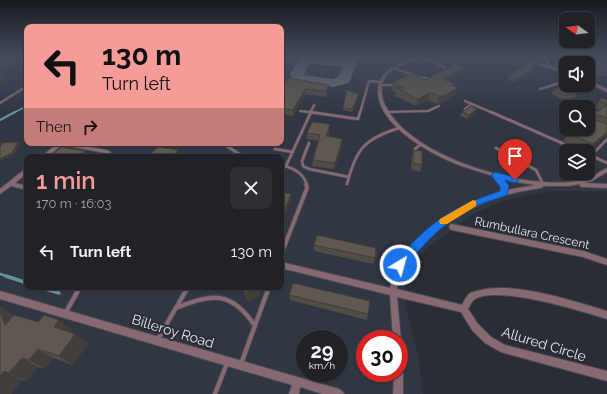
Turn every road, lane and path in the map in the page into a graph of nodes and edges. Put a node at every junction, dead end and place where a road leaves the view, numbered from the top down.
1 (385, 75) edge
2 (415, 76) joint
3 (408, 79) edge
4 (433, 79) edge
5 (559, 83) edge
6 (380, 84) junction
7 (595, 84) edge
8 (396, 85) edge
9 (24, 88) edge
10 (540, 89) dead end
11 (607, 90) edge
12 (465, 101) dead end
13 (0, 103) edge
14 (472, 104) junction
15 (314, 105) dead end
16 (439, 106) dead end
17 (465, 109) edge
18 (300, 111) dead end
19 (310, 112) junction
20 (386, 112) junction
21 (399, 128) junction
22 (607, 140) edge
23 (309, 143) dead end
24 (421, 144) junction
25 (564, 144) edge
26 (57, 146) edge
27 (76, 146) edge
28 (227, 146) edge
29 (496, 148) dead end
30 (275, 149) dead end
31 (595, 151) edge
32 (293, 152) junction
33 (47, 154) edge
34 (109, 154) edge
35 (239, 154) edge
36 (415, 155) edge
37 (595, 157) edge
38 (607, 163) edge
39 (286, 166) joint
40 (304, 167) junction
41 (607, 170) edge
42 (298, 171) junction
43 (24, 172) edge
44 (495, 175) junction
45 (349, 176) junction
46 (10, 184) junction
47 (347, 184) dead end
48 (543, 184) junction
49 (563, 185) junction
50 (607, 186) edge
51 (24, 187) edge
52 (0, 192) edge
53 (504, 193) junction
54 (452, 227) dead end
55 (284, 247) edge
56 (607, 262) edge
57 (284, 266) edge
58 (78, 290) edge
59 (186, 290) edge
60 (268, 290) edge
61 (393, 290) junction
62 (0, 295) edge
63 (176, 308) junction
64 (464, 309) junction
65 (65, 314) junction
66 (607, 315) edge
67 (255, 326) junction
68 (396, 330) edge
69 (156, 341) junction
70 (228, 362) junction
71 (240, 366) junction
72 (607, 376) edge
73 (296, 382) edge
74 (297, 382) joint
75 (399, 382) edge
76 (215, 394) edge
77 (294, 394) edge
78 (339, 394) edge
79 (398, 394) edge

1 - 6 street
2 - 3 lane
2 - 4 lane
5 - 10 lane
6 - 8 lane
6 - 19 lane
6 - 20 street
7 - 11 street
9 - 13 lane
12 - 14 lane
14 - 17 lane
14 - 25 lane
15 - 19 lane
16 - 20 lane
18 - 19 lane
19 - 32 lane
20 - 21 street
21 - 24 street
21 - 45 lane
22 - 31 lane
23 - 40 lane
24 - 36 lane
24 - 44 street
26 - 33 street
27 - 34 street
28 - 35 lane
29 - 48 lane
30 - 32 lane
32 - 39 lane
37 - 38 lane
39 - 42 lane
40 - 42 lane
40 - 45 lane
41 - 49 street
42 - 55 lane
43 - 46 street
44 - 48 street
44 - 53 street
45 - 47 lane
46 - 51 street
46 - 52 street
48 - 49 street
49 - 50 street
49 - 53 street
53 - 61 street
54 - 56 street, Rumbullara Crescent
57 - 61 street
58 - 65 lane
59 - 63 lane
60 - 67 lane
61 - 64 street
61 - 68 street
62 - 65 street, Billeroy Road
63 - 67 lane
63 - 69 lane
64 - 66 street
64 - 72 street, Allured Circle
65 - 69 street, Billeroy Road
67 - 71 lane
69 - 70 street, Billeroy Road
70 - 71 street, Billeroy Road
70 - 76 lane
71 - 73 street, Billeroy Road
74 - 77 street
74 - 78 street, Billeroy Road
75 - 79 street

